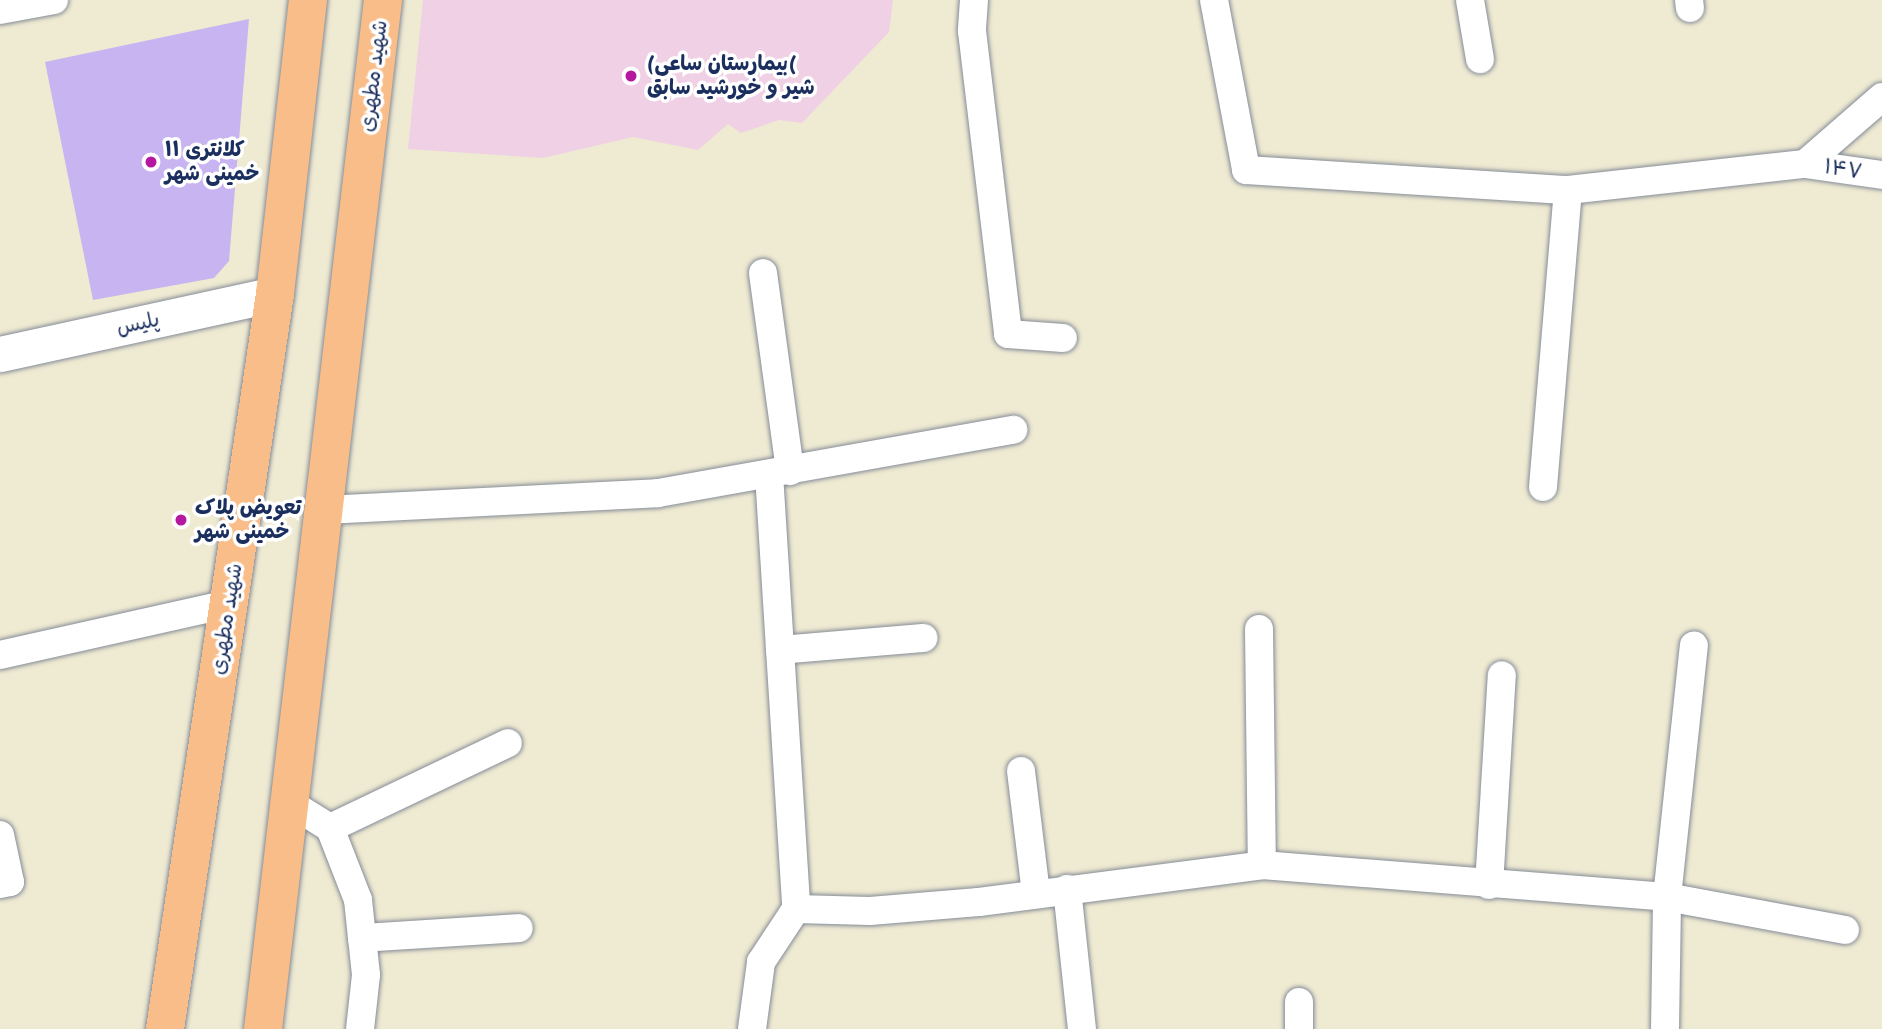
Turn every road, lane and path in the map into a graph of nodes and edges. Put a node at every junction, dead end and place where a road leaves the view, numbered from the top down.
1 (54, 0) edge
2 (308, 0) edge
3 (383, 0) edge
4 (974, 0) edge
5 (1214, 0) edge
6 (1470, 0) edge
7 (0, 10) edge
8 (1480, 59) dead end
9 (1882, 97) edge
10 (1805, 164) junction
11 (1882, 175) edge
12 (1568, 190) junction
13 (764, 273) dead end
14 (275, 294) junction
15 (1063, 338) dead end
16 (0, 354) edge
17 (1013, 430) dead end
18 (779, 472) junction
19 (1543, 486) dead end
20 (324, 510) junction
21 (229, 604) junction
22 (1259, 629) dead end
23 (924, 638) dead end
24 (1694, 645) dead end
25 (780, 650) junction
26 (0, 655) edge
27 (1502, 675) dead end
28 (508, 743) dead end
29 (1021, 771) dead end
30 (290, 803) junction
31 (330, 828) junction
32 (0, 835) edge
33 (1262, 865) junction
34 (0, 884) edge
35 (1489, 885) junction
36 (1068, 889) junction
37 (1036, 894) junction
38 (1667, 897) junction
39 (796, 909) junction
40 (519, 928) dead end
41 (1845, 930) dead end
42 (362, 938) junction
43 (165, 1029) edge
44 (263, 1029) edge
45 (360, 1029) edge
46 (752, 1029) edge
47 (1082, 1029) edge
48 (1665, 1029) edge

1 - 7 street
2 - 14 main road, شهید مطهری
3 - 20 main road, شهید مطهری
4 - 15 street
5 - 12 street, ۱۴۷
6 - 8 street
9 - 10 street
10 - 11 street, ۱۴۷
10 - 12 street, ۱۴۷
12 - 19 street
13 - 18 street
14 - 16 street, پلیس
14 - 21 main road, شهید مطهری
17 - 18 street
18 - 20 street
18 - 25 street
20 - 30 main road, شهید مطهری
21 - 26 street
21 - 43 main road, شهید مطهری
22 - 33 street
23 - 25 street
24 - 38 street
25 - 39 street
27 - 35 street
28 - 31 street
29 - 37 street
30 - 31 street
30 - 44 main road, شهید مطهری
31 - 42 street
32 - 34 street
33 - 35 street
33 - 36 street
35 - 38 street
36 - 37 street
36 - 47 street
37 - 39 street
38 - 41 street
38 - 48 street
39 - 46 street
40 - 42 street
42 - 45 street

